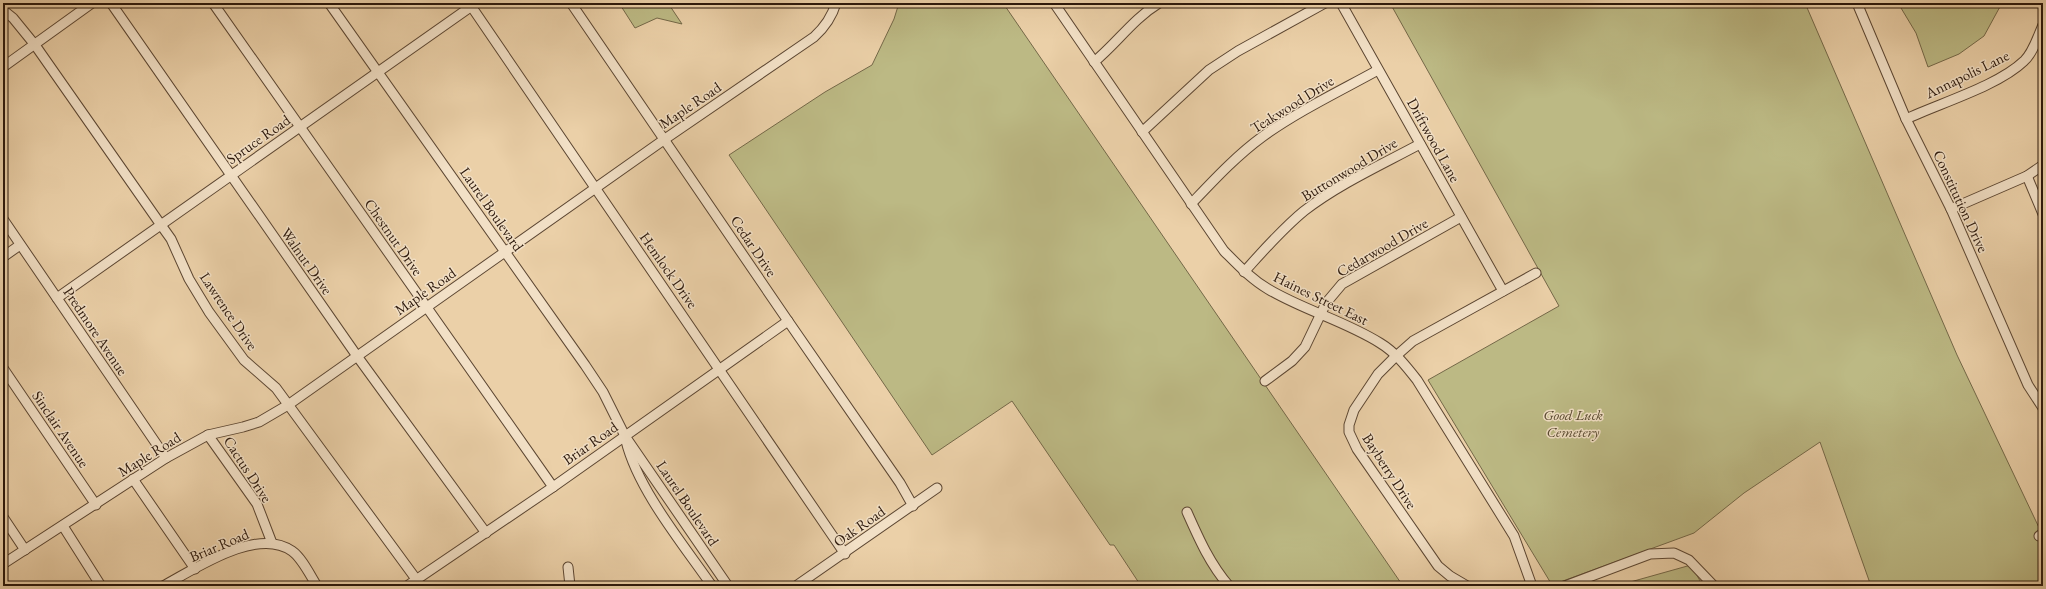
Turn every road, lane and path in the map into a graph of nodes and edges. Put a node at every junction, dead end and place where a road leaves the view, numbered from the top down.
1 (92, 3) edge
2 (111, 3) edge
3 (213, 3) edge
4 (329, 3) edge
5 (571, 3) edge
6 (836, 3) edge
7 (1054, 3) edge
8 (1159, 3) edge
9 (1325, 3) edge
10 (1341, 3) edge
11 (1858, 3) edge
12 (472, 4) edge
13 (3, 10) edge
14 (2043, 25) edge
15 (35, 45) junction
16 (1094, 62) junction
17 (3, 67) edge
18 (1378, 70) junction
19 (378, 72) junction
20 (1906, 119) junction
21 (300, 127) junction
22 (1142, 132) junction
23 (665, 139) junction
24 (1420, 144) junction
25 (2043, 165) edge
26 (230, 176) junction
27 (2027, 176) junction
28 (595, 188) junction
29 (1191, 204) junction
30 (1951, 209) junction
31 (2043, 214) edge
32 (1461, 217) junction
33 (3, 219) edge
34 (162, 225) junction
35 (20, 245) junction
36 (505, 252) junction
37 (3, 256) edge
38 (1244, 272) junction
39 (1536, 273) dead end
40 (1503, 291) junction
41 (57, 298) junction
42 (426, 307) junction
43 (1321, 315) junction
44 (788, 321) junction
45 (357, 356) junction
46 (1396, 356) junction
47 (3, 368) edge
48 (720, 369) junction
49 (1266, 381) dead end
50 (288, 405) junction
51 (2043, 408) edge
52 (208, 434) junction
53 (625, 436) junction
54 (166, 458) junction
55 (133, 479) junction
56 (553, 486) junction
57 (937, 488) dead end
58 (96, 505) junction
59 (913, 506) junction
60 (1188, 512) dead end
61 (3, 517) edge
62 (63, 526) junction
63 (486, 532) junction
64 (272, 543) junction
65 (25, 550) junction
66 (845, 554) junction
67 (3, 564) edge
68 (568, 567) dead end
69 (195, 569) junction
70 (416, 579) junction
71 (101, 586) edge
72 (163, 586) edge
73 (317, 586) edge
74 (407, 586) edge
75 (570, 586) edge
76 (712, 586) edge
77 (728, 586) edge
78 (796, 586) edge
79 (1229, 586) edge
80 (1467, 586) edge
81 (1532, 586) edge
82 (1566, 586) edge
83 (1714, 586) edge

1 - 15 street
2 - 26 street, Walnut Drive
3 - 21 street, Chestnut Drive
4 - 19 street, Laurel Boulevard
5 - 23 street, Cedar Drive
6 - 23 street, Maple Road
7 - 16 street, Haines Street East
8 - 16 street
9 - 22 street
10 - 18 street, Driftwood Lane
11 - 20 street, Constitution Drive
12 - 19 street, Spruce Road
12 - 28 street, Hemlock Drive
13 - 15 street, Lawrence Drive
14 - 20 street, Annapolis Lane
15 - 17 street
15 - 34 street, Lawrence Drive
16 - 22 street, Haines Street East
18 - 24 street, Driftwood Lane
18 - 29 street, Teakwood Drive
19 - 21 street, Spruce Road
19 - 36 street, Laurel Boulevard
20 - 30 street, Constitution Drive
21 - 26 street, Spruce Road
21 - 42 street, Chestnut Drive
22 - 29 street, Haines Street East
23 - 28 street, Maple Road
23 - 44 street, Cedar Drive
24 - 32 street, Driftwood Lane
24 - 38 street, Buttonwood Drive
25 - 27 street
26 - 34 street, Spruce Road
26 - 45 street, Walnut Drive
27 - 30 street
27 - 31 street
28 - 36 street, Maple Road
28 - 48 street, Hemlock Drive
29 - 38 street, Haines Street East
30 - 51 street, Constitution Drive
32 - 40 street, Driftwood Lane
32 - 43 street, Cedarwood Drive
33 - 35 street, Predmore Avenue
34 - 41 street, Spruce Road
34 - 50 street, Lawrence Drive
35 - 37 street
35 - 41 street, Predmore Avenue
36 - 42 street, Maple Road
36 - 53 street, Laurel Boulevard
38 - 43 street, Haines Street East
39 - 40 street, Bayberry Drive
40 - 46 street, Bayberry Drive
41 - 54 street, Predmore Avenue
42 - 45 street, Maple Road
42 - 56 street, Chestnut Drive
43 - 46 street, Haines Street East
43 - 49 street, Cedarwood Drive
44 - 48 street, Briar Road
44 - 59 street, Cedar Drive
45 - 50 street, Maple Road
45 - 63 street, Walnut Drive
46 - 80 street, Bayberry Drive
46 - 81 street, Haines Street East
47 - 58 street, Sinclair Avenue
48 - 53 street, Briar Road
48 - 66 street, Hemlock Drive
50 - 52 street, Maple Road
50 - 70 street, Lawrence Drive
52 - 54 street, Maple Road
52 - 64 street, Cactus Drive
53 - 56 street, Briar Road
53 - 76 street, Laurel Boulevard
53 - 77 street, Laurel Boulevard
54 - 55 street, Maple Road
55 - 58 street, Maple Road
55 - 69 street
56 - 63 street, Briar Road
57 - 59 street, Oak Road
58 - 62 street, Maple Road
59 - 66 street, Oak Road
60 - 79 street
61 - 65 street
62 - 65 street, Maple Road
62 - 71 street
63 - 70 street, Briar Road
64 - 69 street, Briar Road
64 - 73 street, Briar Road
65 - 67 street, Maple Road
66 - 78 street, Oak Road
68 - 75 street
69 - 72 street, Briar Road
70 - 74 street, Briar Road
82 - 83 street

